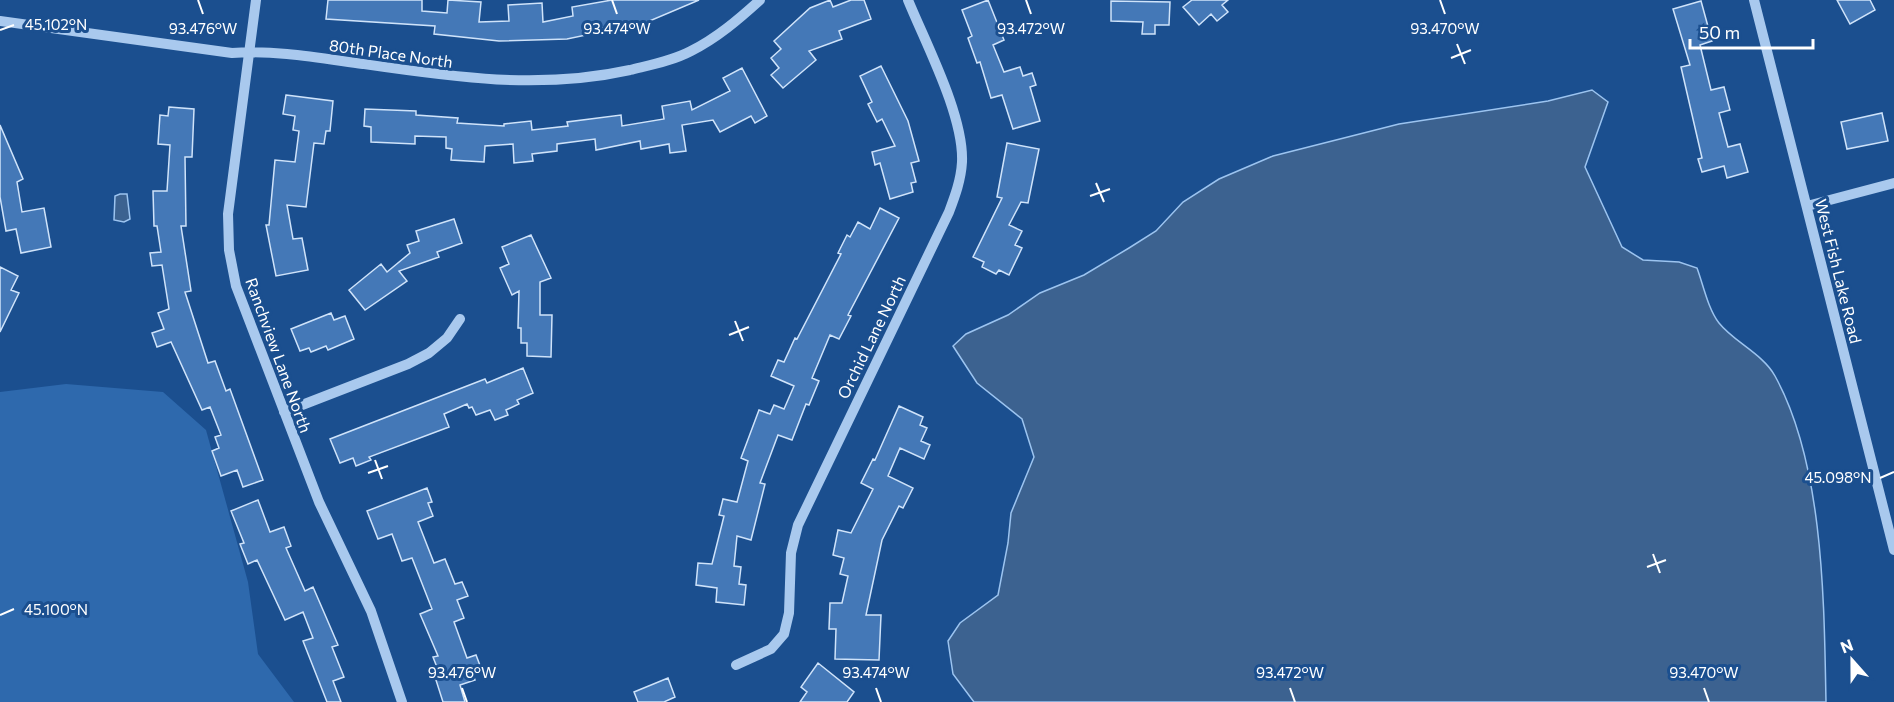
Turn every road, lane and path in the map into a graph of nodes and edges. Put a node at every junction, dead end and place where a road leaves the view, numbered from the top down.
1 (256, 0) edge
2 (760, 0) edge
3 (909, 0) edge
4 (1754, 0) edge
5 (0, 21) edge
6 (250, 52) junction
7 (1894, 183) edge
8 (1807, 206) junction
9 (460, 319) dead end
10 (284, 412) junction
11 (1894, 550) edge
12 (736, 665) dead end
13 (402, 702) edge

1 - 6 street, Ranchview Lane North
2 - 6 street, 80th Place North
3 - 12 street, Orchid Lane North
4 - 8 street, West Fish Lake Road
5 - 6 street, 80th Place North
6 - 10 street, Ranchview Lane North
7 - 8 street
8 - 11 street, West Fish Lake Road
9 - 10 street
10 - 13 street, Ranchview Lane North

